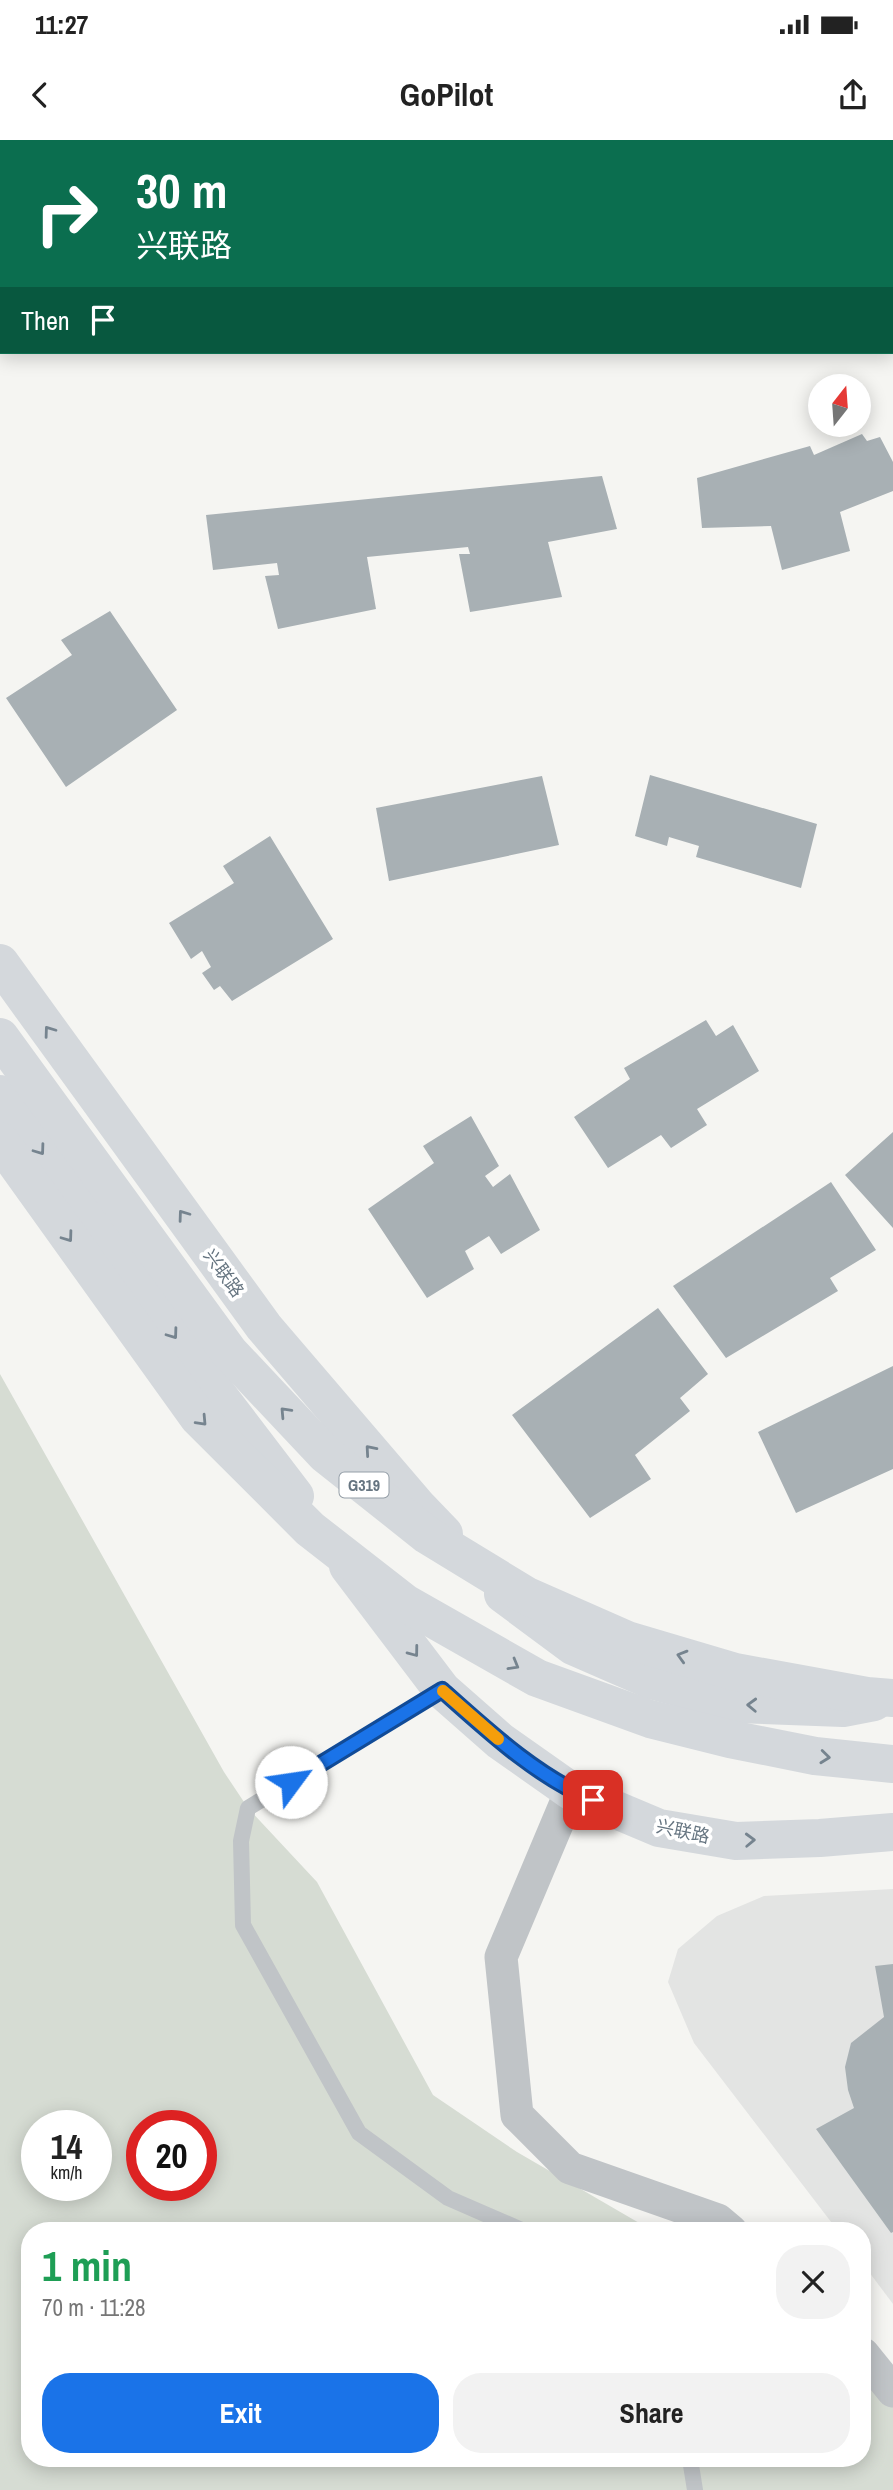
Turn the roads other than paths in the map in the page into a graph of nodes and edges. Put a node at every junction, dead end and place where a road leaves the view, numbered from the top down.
1 (0, 963) edge
2 (0, 1037) edge
3 (0, 1094) edge
4 (0, 1141) edge
5 (442, 1690) junction
6 (893, 1698) edge
7 (893, 1764) edge
8 (571, 1791) junction
9 (893, 1832) edge
10 (504, 2222) edge
11 (720, 2222) edge
12 (871, 2364) edge
13 (893, 2391) edge
14 (691, 2467) edge
15 (695, 2490) edge

6 -> 1 main road, 兴联路
6 -> 2 main road, 兴联路 / G319
3 -> 5 main road, 兴联路
4 -> 7 main road
5 - 8 main road, 兴联路
5 - 10 lane
8 -> 9 main road, 兴联路
8 - 11 street
12 - 13 street
14 - 15 lane

